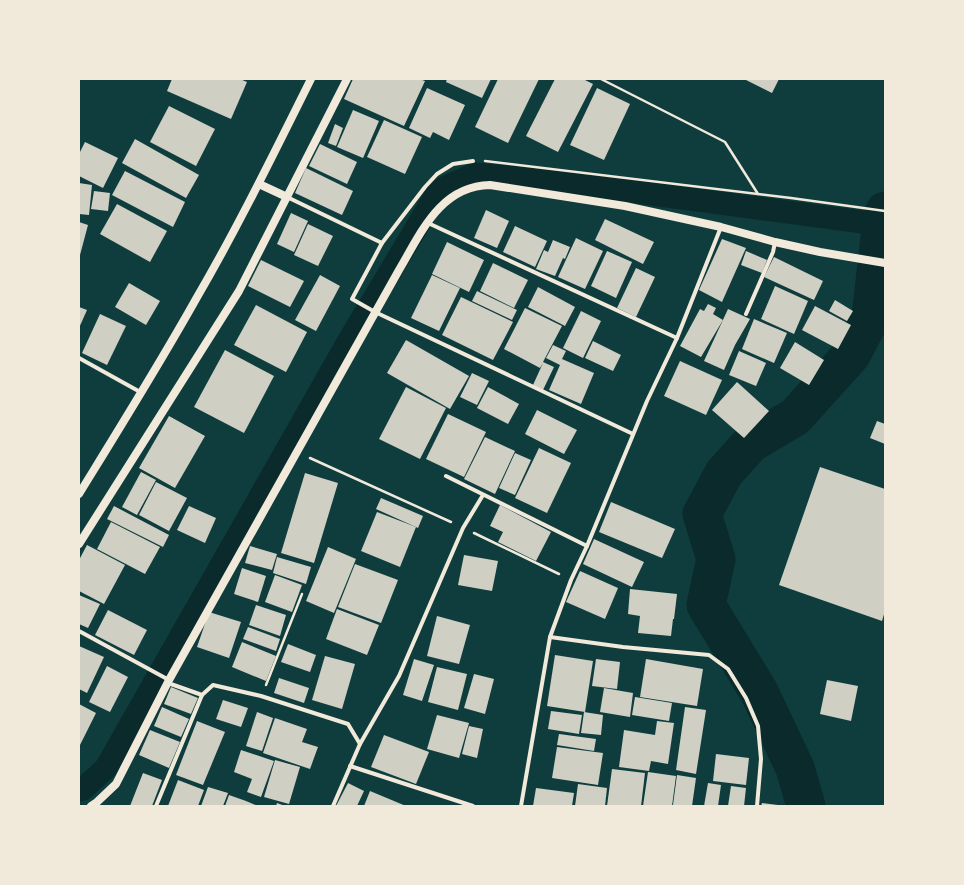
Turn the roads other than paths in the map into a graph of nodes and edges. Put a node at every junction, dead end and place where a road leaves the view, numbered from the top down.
1 (311, 79) edge
2 (347, 79) edge
3 (473, 161) road end
4 (259, 184) junction
5 (287, 197) junction
6 (428, 222) junction
7 (722, 227) junction
8 (775, 242) junction
9 (382, 243) junction
10 (885, 263) edge
11 (374, 311) junction
12 (746, 314) dead end
13 (678, 338) junction
14 (79, 358) edge
15 (142, 393) junction
16 (633, 434) junction
17 (446, 476) dead end
18 (79, 494) edge
19 (483, 495) junction
20 (79, 544) edge
21 (587, 546) junction
22 (79, 631) edge
23 (550, 637) junction
24 (166, 679) junction
25 (202, 694) junction
26 (360, 744) junction
27 (350, 766) junction
28 (90, 806) edge
29 (156, 806) edge
30 (333, 806) edge
31 (472, 806) edge
32 (521, 806) edge
33 (757, 806) edge

1 - 4 main road
2 - 5 main road
3 - 9 street
4 - 5 main road
4 - 15 main road
5 - 9 street
5 - 20 main road
6 - 7 main road
6 - 11 main road
6 - 13 street
7 - 8 main road
7 - 13 street
8 - 10 main road
8 - 12 street
9 - 11 street
11 - 16 street
11 - 24 main road
13 - 16 street
14 - 15 street
15 - 18 main road
16 - 21 street
17 - 19 street
19 - 21 street
19 - 26 street
21 - 23 street
22 - 24 street
23 - 32 street
23 - 33 street
24 - 25 street
24 - 28 main road
25 - 26 street
25 - 29 street
26 - 27 street
27 - 30 street
27 - 31 street

